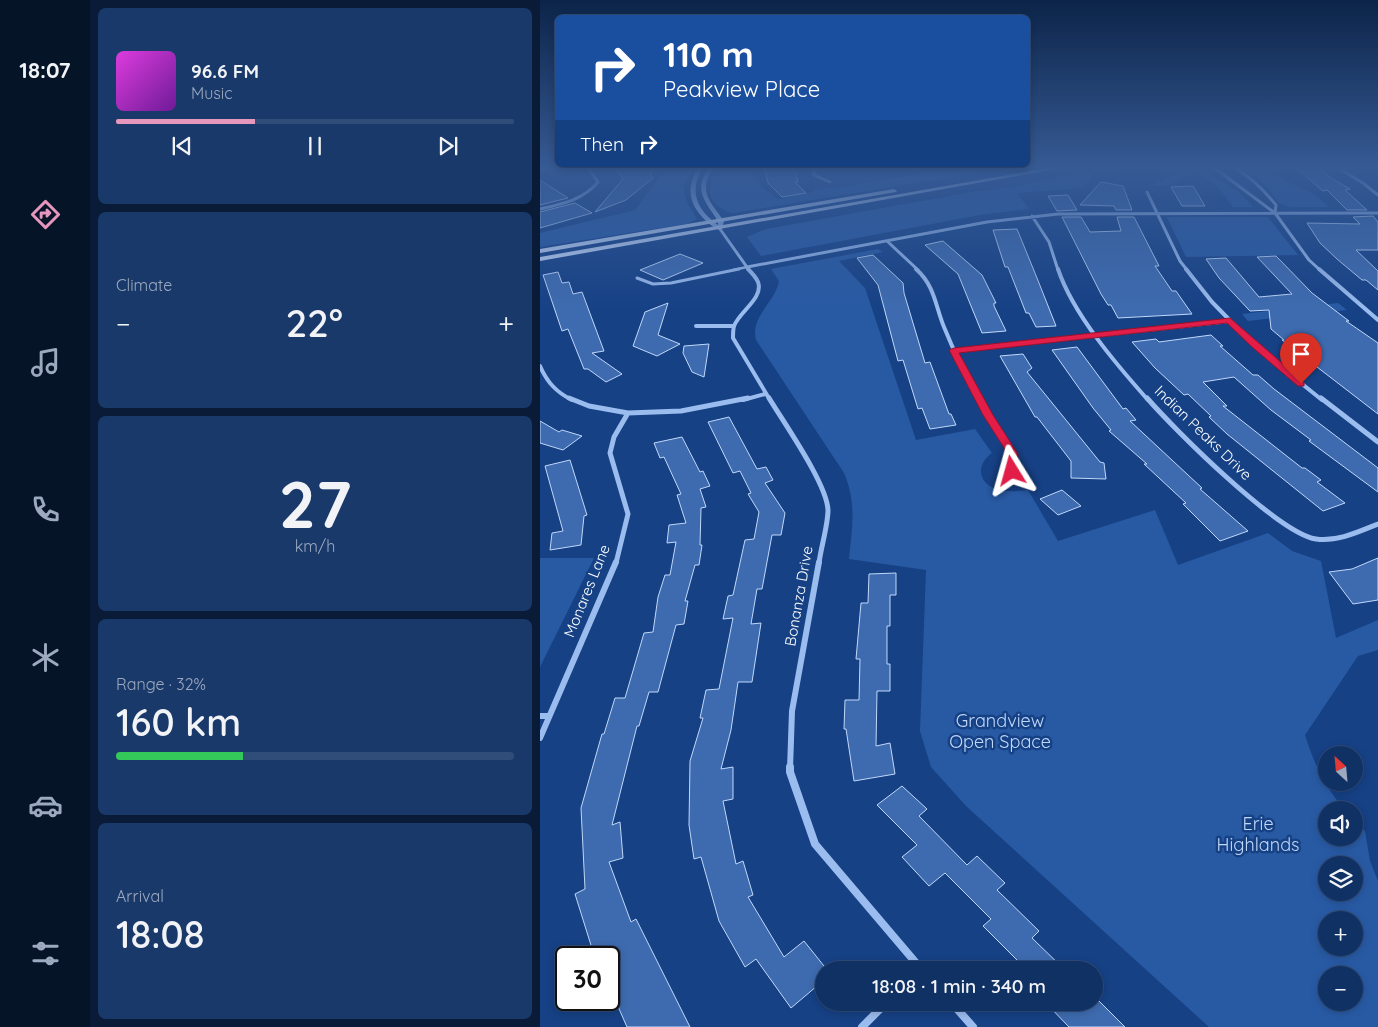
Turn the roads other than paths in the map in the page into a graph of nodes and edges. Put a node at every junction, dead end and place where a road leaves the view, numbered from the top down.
1 (704, 214) edge
2 (716, 214) edge
3 (761, 214) edge
4 (805, 214) edge
5 (1157, 214) junction
6 (1166, 214) edge
7 (1276, 214) edge
8 (1032, 216) junction
9 (721, 221) junction
10 (710, 222) junction
11 (720, 229) junction
12 (887, 241) junction
13 (540, 251) edge
14 (540, 259) edge
15 (747, 267) junction
16 (636, 278) dead end
17 (1378, 320) edge
18 (1230, 321) junction
19 (696, 326) dead end
20 (734, 326) junction
21 (1096, 334) junction
22 (954, 350) junction
23 (540, 366) edge
24 (766, 394) junction
25 (628, 413) junction
26 (1378, 442) edge
27 (1012, 471) dead end
28 (1378, 524) edge
29 (540, 716) edge
30 (549, 716) junction
31 (540, 738) edge
32 (913, 961) edge
33 (878, 1011) edge
34 (959, 1011) edge
35 (862, 1027) edge
36 (973, 1027) edge

1 - 10 street
2 - 9 street
3 - 9 main road
4 - 11 main road
5 - 6 street
5 - 8 street
5 - 18 street
7 - 17 street
8 - 12 street
8 - 21 street, Indian Peaks Drive
9 - 10 main road
9 - 11 street
10 - 11 street
10 - 13 main road
11 - 14 main road
11 - 15 street
12 - 15 street
12 - 22 street
15 - 16 lane
15 - 20 street
18 - 21 street
18 - 26 street
19 - 20 street
20 - 24 street, Bonanza Drive
21 - 22 street
21 - 28 street, Indian Peaks Drive
22 - 27 street
23 - 25 street
24 - 25 street
24 - 32 street, Bonanza Drive
25 - 30 street, Monares Lane
29 - 30 street
30 - 31 street, Monares Lane
33 - 35 street
34 - 36 street

